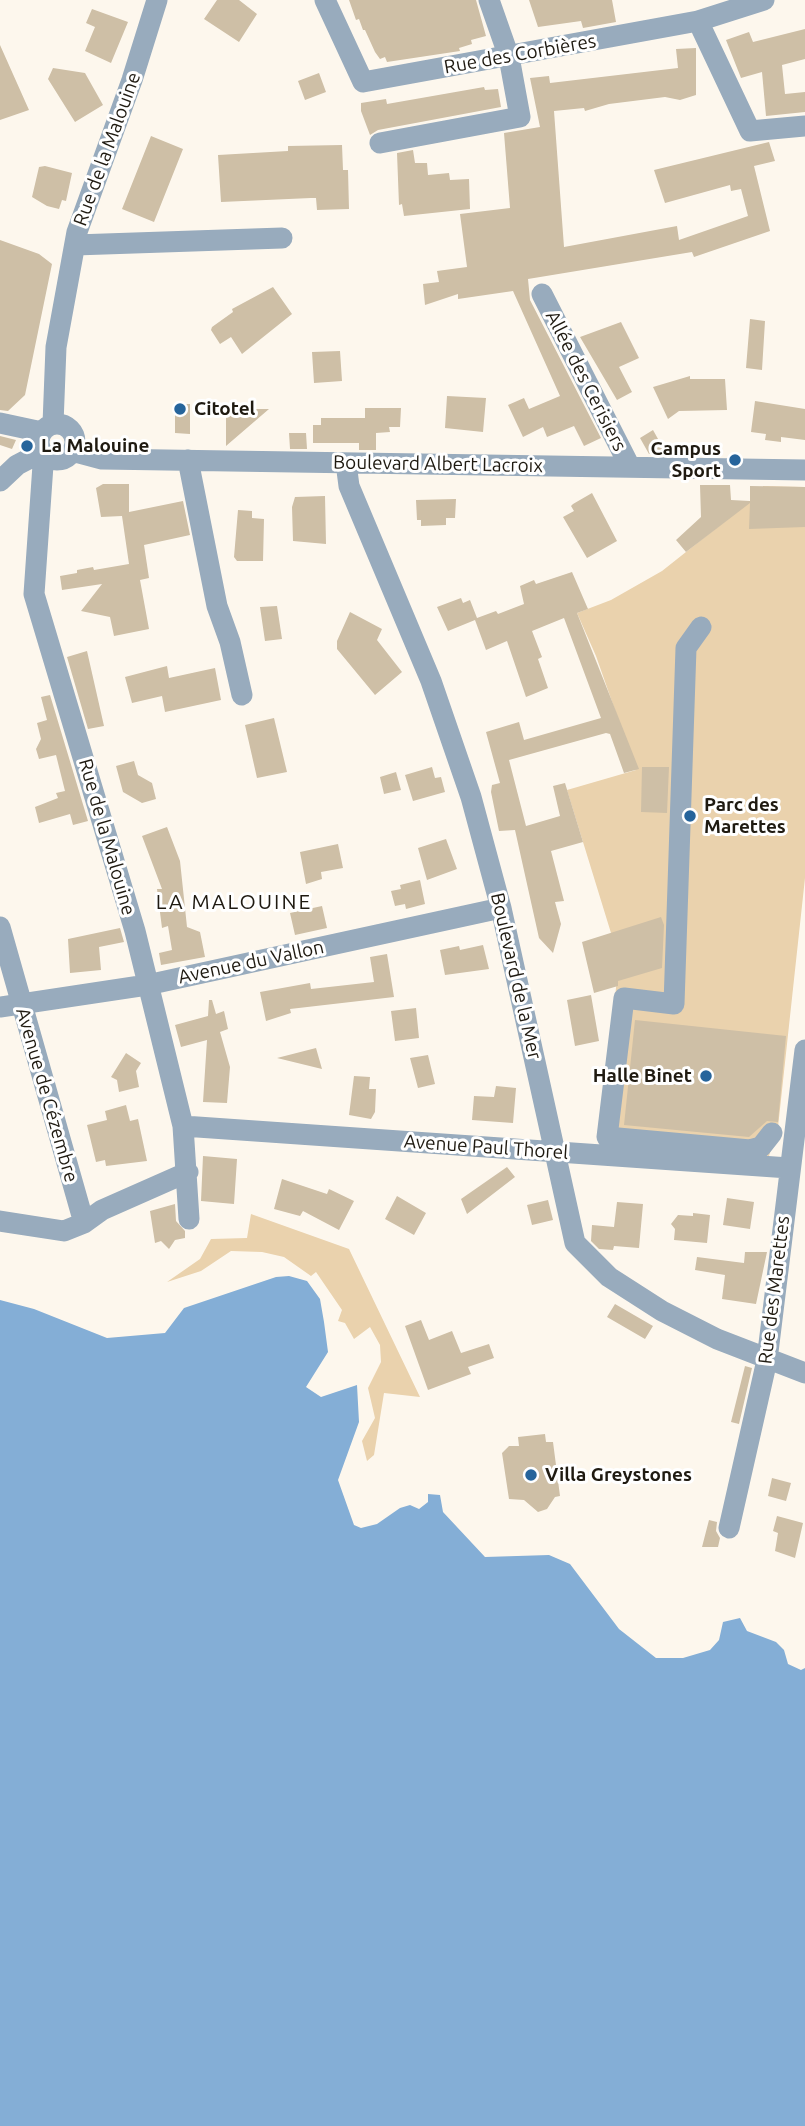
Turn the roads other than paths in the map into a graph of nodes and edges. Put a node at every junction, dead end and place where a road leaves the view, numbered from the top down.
1 (157, 0) edge
2 (325, 0) edge
3 (489, 0) edge
4 (764, 0) edge
5 (698, 22) junction
6 (509, 57) junction
7 (805, 126) edge
8 (380, 143) dead end
9 (282, 238) dead end
10 (75, 245) junction
11 (542, 295) dead end
12 (0, 423) edge
13 (46, 441) junction
14 (72, 451) junction
15 (188, 460) junction
16 (346, 463) junction
17 (630, 467) junction
18 (805, 470) edge
19 (0, 481) edge
20 (701, 627) dead end
21 (242, 695) dead end
22 (501, 908) junction
23 (0, 926) edge
24 (147, 985) junction
25 (21, 1002) junction
26 (0, 1007) edge
27 (805, 1050) edge
28 (805, 1059) edge
29 (183, 1126) junction
30 (772, 1133) dead end
31 (556, 1152) junction
32 (789, 1168) junction
33 (188, 1172) junction
34 (189, 1219) dead end
35 (0, 1221) edge
36 (84, 1223) junction
37 (767, 1360) junction
38 (805, 1373) edge
39 (729, 1528) dead end

1 - 10 street, Rue de la Malouine
2 - 6 street, Rue des Corbières
3 - 6 street
4 - 5 street, Rue des Corbières
5 - 6 street, Rue des Corbières
5 - 7 street
6 - 8 street
9 - 10 street
10 - 13 street, Rue de la Malouine
11 - 17 street, Allée des Cerisiers
12 - 13 street
13 - 14 street
13 - 14 street
13 - 19 street
13 - 24 street, Rue de la Malouine
14 - 15 street, Boulevard Albert Lacroix
15 - 16 street, Boulevard Albert Lacroix
15 - 21 street
16 - 17 street, Boulevard Albert Lacroix
16 - 22 street, Boulevard de la Mer
17 - 18 street, Boulevard Albert Lacroix
20 - 30 street
22 - 24 street, Avenue du Vallon
22 - 31 street, Boulevard de la Mer
23 - 25 street, Avenue de Cézembre
24 - 25 street, Avenue du Vallon
24 - 29 street, Rue de la Malouine
25 - 26 street, Avenue du Vallon
25 - 36 street, Avenue de Cézembre
27 - 28 street, Rue des Marettes
28 - 32 street, Rue des Marettes
29 - 31 street, Avenue Paul Thorel
29 - 33 street, Rue de la Malouine
31 - 32 street, Avenue Paul Thorel
31 - 37 street, Boulevard de la Mer
32 - 37 street, Rue des Marettes
33 - 34 street, Rue de la Malouine
33 - 36 street
35 - 36 street
37 - 38 street, Boulevard de la Mer
37 - 39 street, Rue des Marettes

